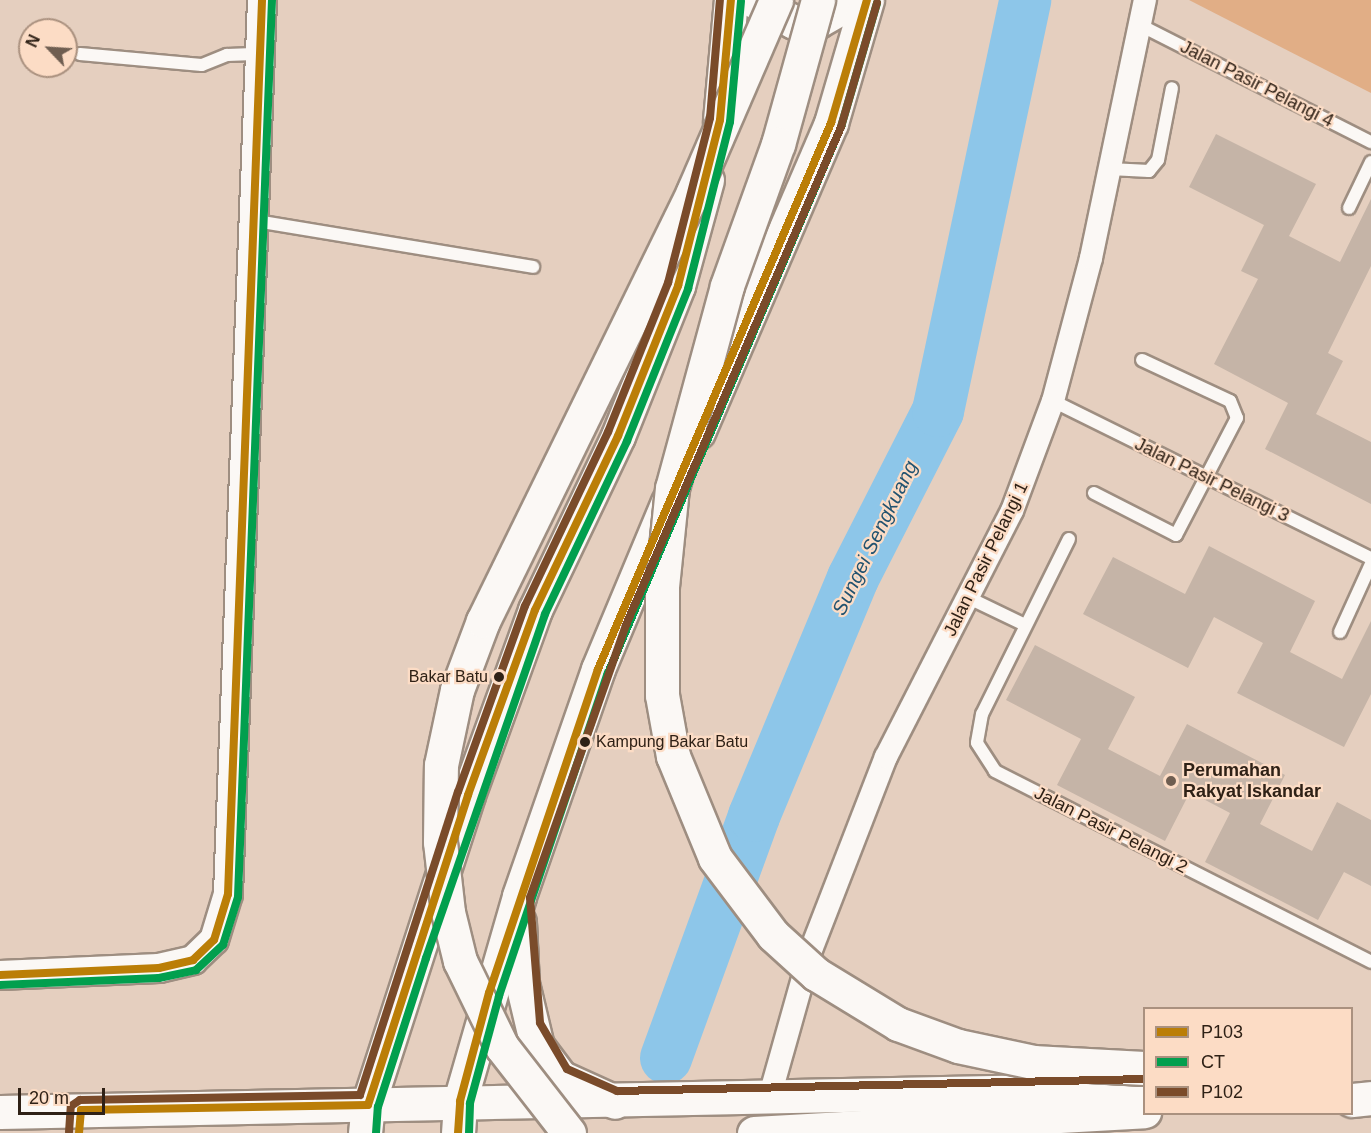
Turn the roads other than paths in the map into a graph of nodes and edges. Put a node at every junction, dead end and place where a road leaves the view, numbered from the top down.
1 (262, 0) edge
2 (731, 0) edge
3 (752, 0) edge
4 (776, 0) edge
5 (818, 0) edge
6 (855, 0) edge
7 (867, 0) edge
8 (1145, 0) edge
9 (1142, 26) junction
10 (80, 54) dead end
11 (260, 54) junction
12 (1172, 88) dead end
13 (1371, 142) edge
14 (1371, 162) edge
15 (1110, 169) junction
16 (1349, 208) dead end
17 (256, 221) junction
18 (533, 267) dead end
19 (1142, 360) dead end
20 (1053, 401) junction
21 (1206, 477) junction
22 (1094, 493) dead end
23 (1069, 539) dead end
24 (1371, 558) edge
25 (1371, 564) edge
26 (969, 598) junction
27 (1025, 625) junction
28 (1340, 632) dead end
29 (519, 896) junction
30 (1371, 962) edge
31 (0, 975) edge
32 (1143, 1068) edge
33 (1143, 1089) edge
34 (769, 1099) junction
35 (460, 1101) junction
36 (615, 1102) junction
37 (1143, 1111) edge
38 (0, 1112) edge
39 (366, 1119) edge
40 (80, 1121) edge
41 (149, 1121) edge
42 (459, 1133) edge
43 (569, 1133) edge
44 (754, 1133) edge

1 - 11 street
2 - 39 main road
3 - 6 main road
4 - 43 main road, bridge
5 - 32 main road, bridge
7 - 29 main road
8 - 9 street, Jalan Pasir Pelangi 1
9 - 13 lane, Jalan Pasir Pelangi 4
9 - 15 street, Jalan Pasir Pelangi 1
10 - 11 lane
11 - 17 street
12 - 15 lane
14 - 16 lane
15 - 20 street, Jalan Pasir Pelangi 1
17 - 18 lane
17 - 31 street
19 - 21 lane
20 - 21 lane, Jalan Pasir Pelangi 3
20 - 26 street, Jalan Pasir Pelangi 1
21 - 22 lane
21 - 24 lane, Jalan Pasir Pelangi 3
23 - 27 lane, Jalan Pasir Pelangi 2
25 - 28 lane
26 - 27 lane
26 - 34 street, Jalan Pasir Pelangi 1
27 - 30 lane, Jalan Pasir Pelangi 2
29 - 35 main road
29 - 36 main road
33 - 34 main road
34 - 36 main road
35 - 36 main road
35 - 39 main road
35 - 42 main road
37 - 44 main road
38 - 40 main road
39 - 41 main road
40 - 41 main road

